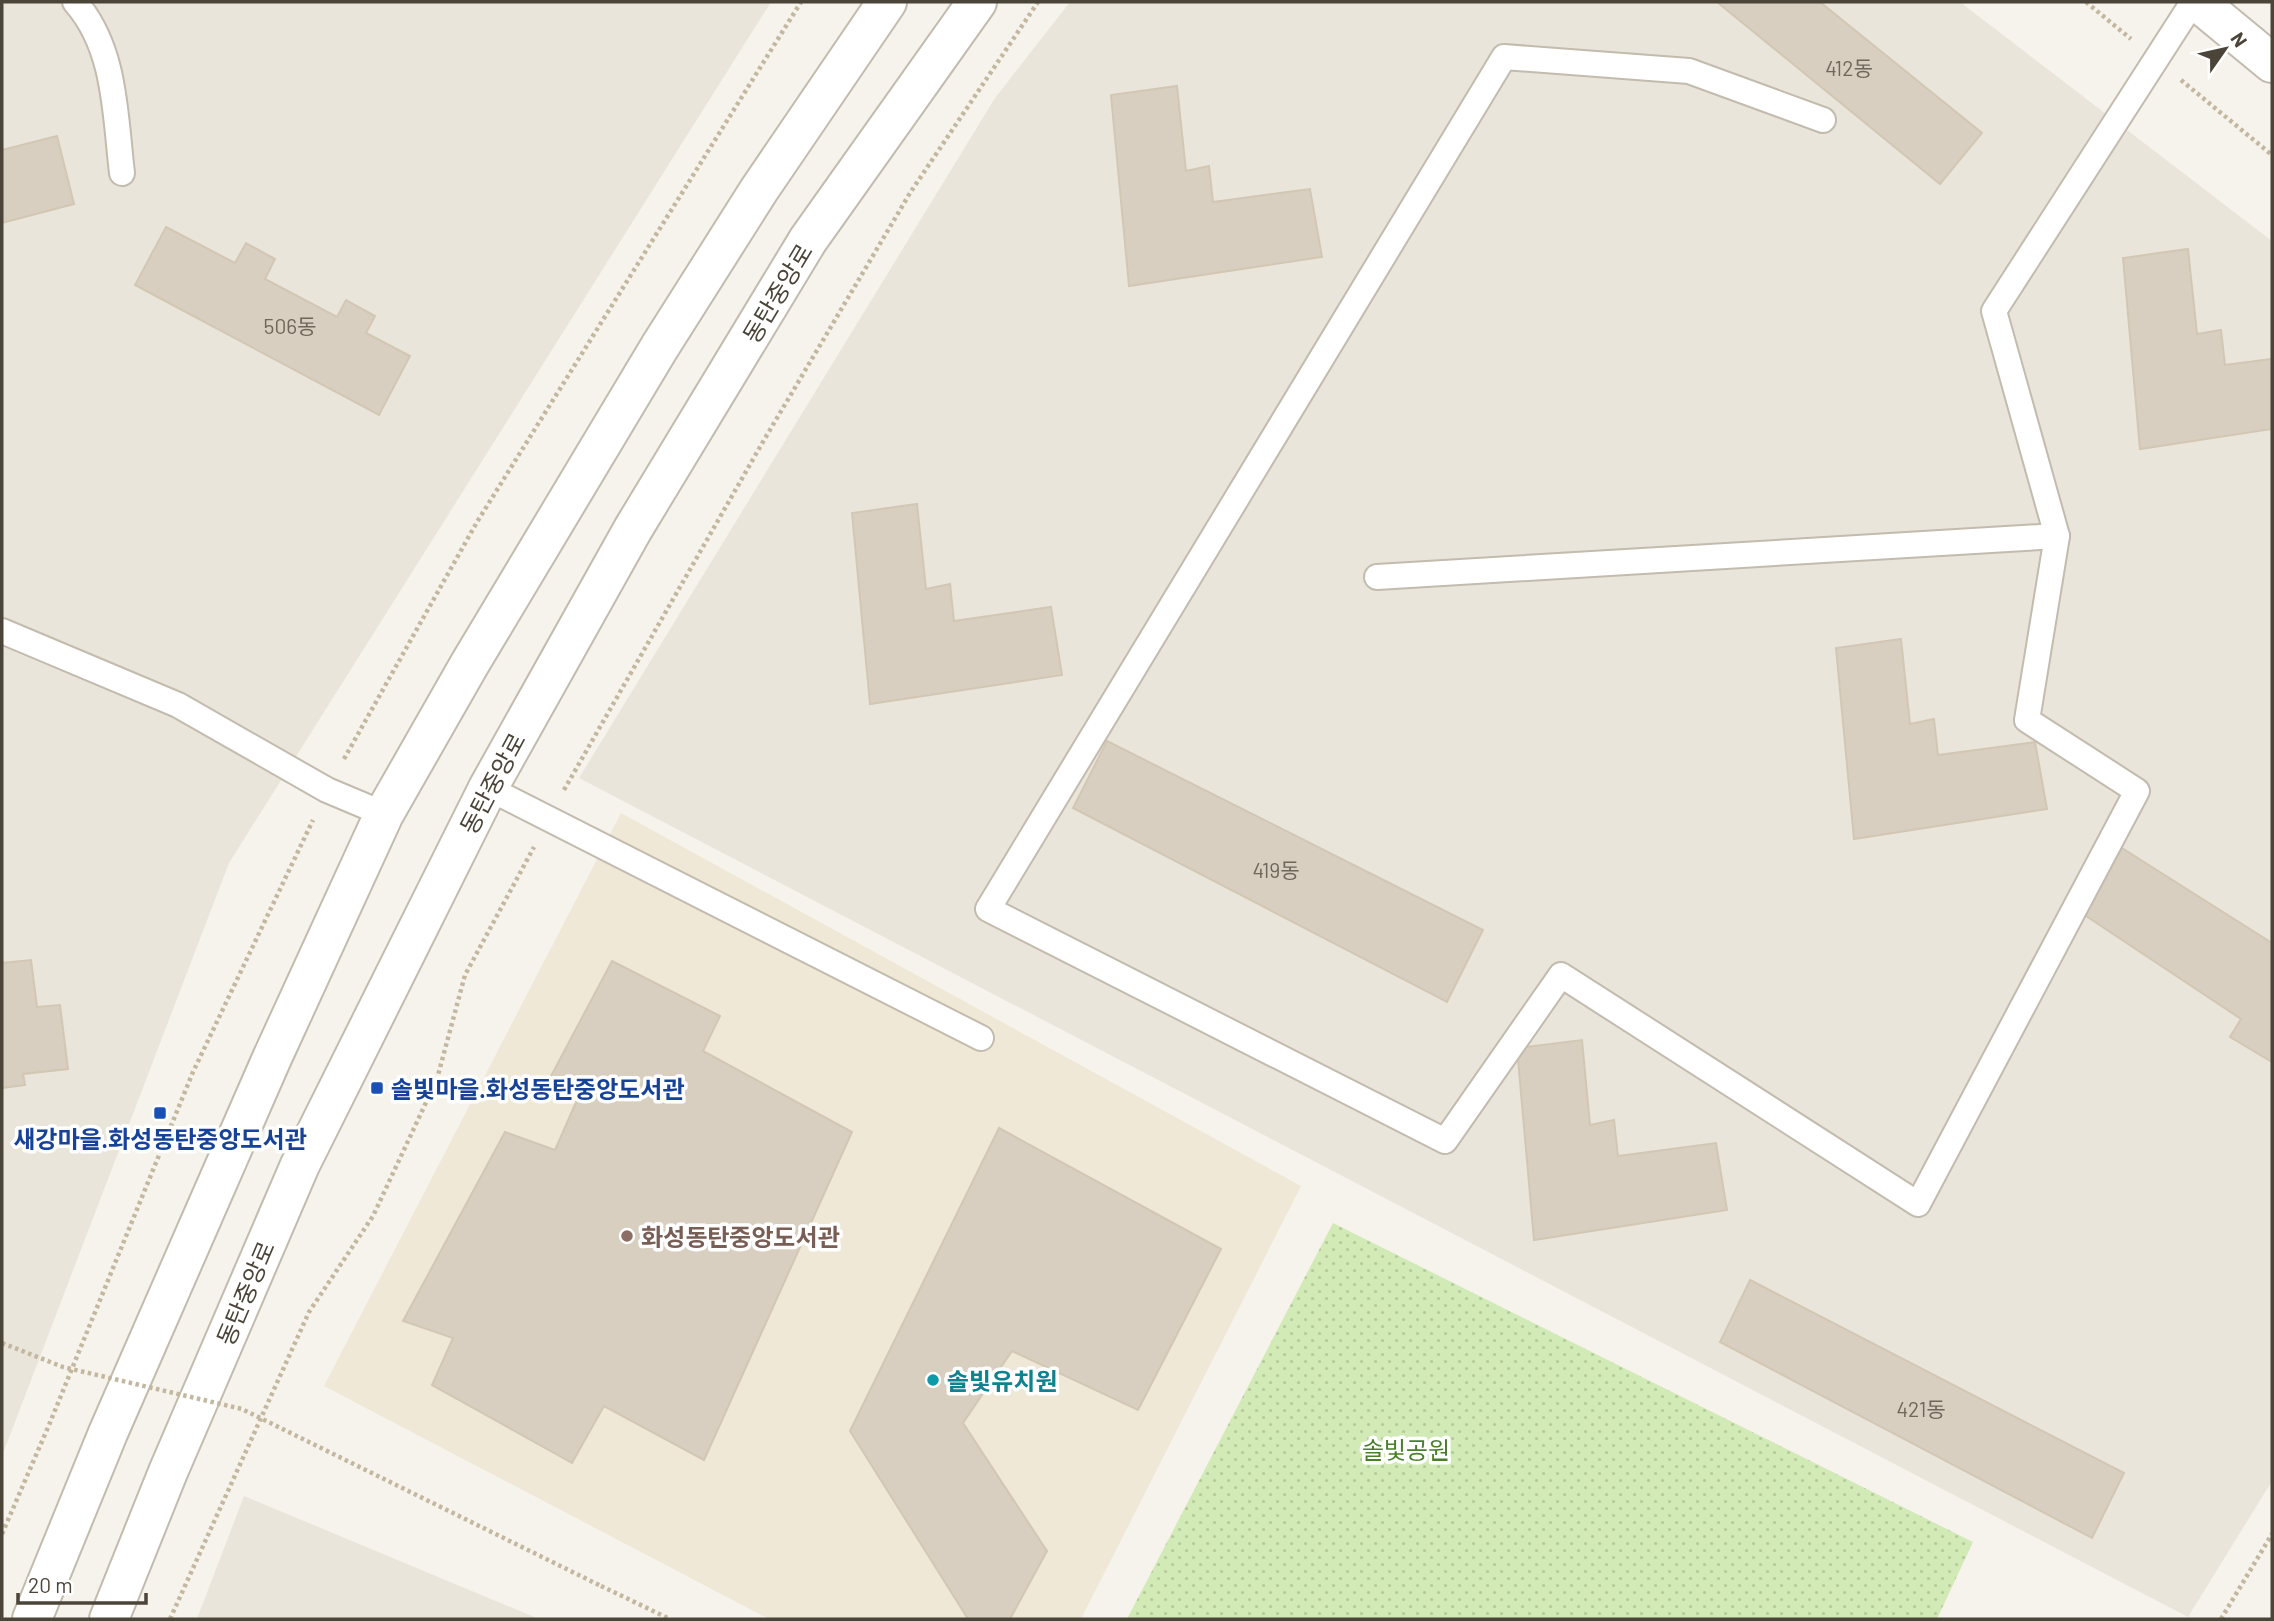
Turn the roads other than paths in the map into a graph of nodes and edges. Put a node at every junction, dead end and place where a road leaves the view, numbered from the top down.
1 (75, 2) edge
2 (887, 2) edge
3 (977, 2) edge
4 (2195, 2) edge
5 (2272, 63) edge
6 (1823, 120) dead end
7 (122, 173) dead end
8 (2057, 536) junction
9 (1377, 577) dead end
10 (2, 631) edge
11 (488, 788) junction
12 (384, 814) junction
13 (981, 1038) dead end
14 (32, 1619) edge
15 (108, 1619) edge

1 - 7 lane
2 - 12 street
3 - 11 street, 동탄중앙로
4 - 5 street
4 - 8 lane
6 - 8 lane
8 - 9 lane
10 - 12 lane
11 - 13 lane
11 - 15 street, 동탄중앙로
12 - 14 street

